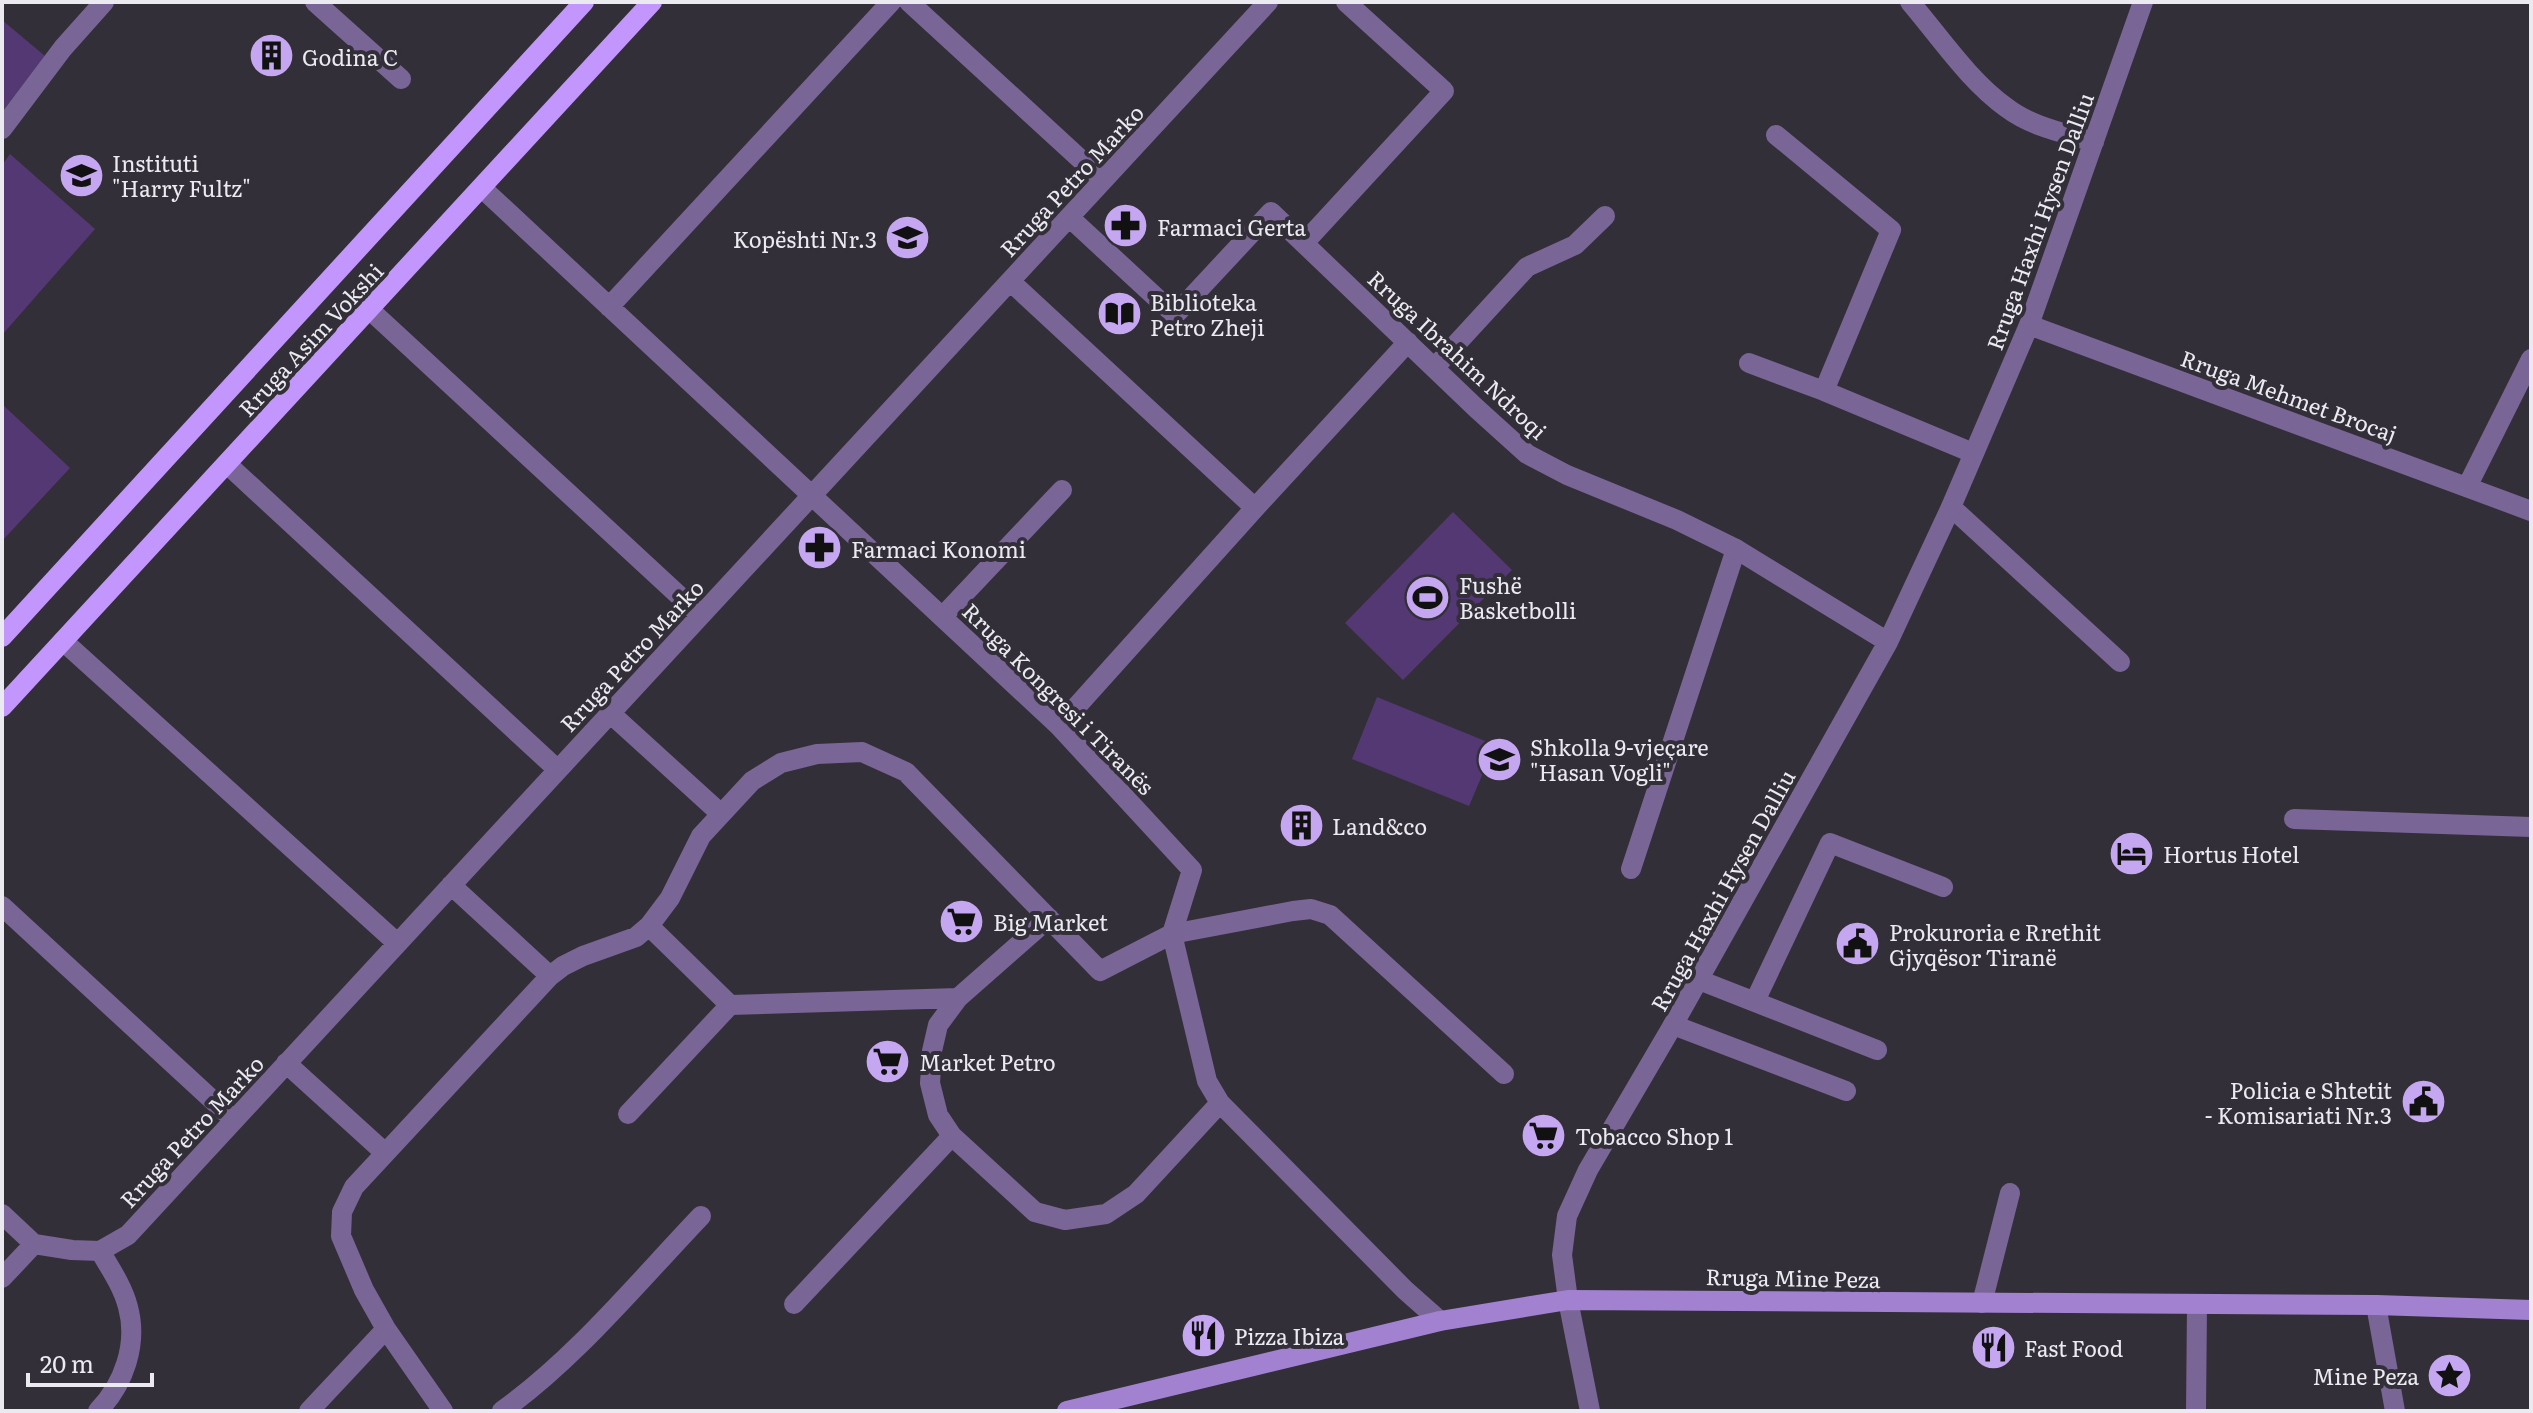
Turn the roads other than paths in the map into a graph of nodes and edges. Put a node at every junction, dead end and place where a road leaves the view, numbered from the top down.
1 (104, 2) edge
2 (315, 2) edge
3 (584, 2) edge
4 (652, 2) edge
5 (891, 2) edge
6 (909, 2) edge
7 (1346, 2) edge
8 (1910, 2) edge
9 (2143, 2) edge
10 (1262, 4) edge
11 (401, 79) dead end
12 (2, 129) edge
13 (1776, 135) dead end
14 (2094, 142) junction
15 (1103, 180) junction
16 (482, 188) junction
17 (1605, 216) dead end
18 (1069, 217) junction
19 (1304, 243) junction
20 (1010, 281) junction
21 (609, 307) junction
22 (370, 310) junction
23 (2029, 325) junction
24 (1408, 342) junction
25 (2531, 359) edge
26 (1749, 363) dead end
27 (1435, 367) junction
28 (1824, 391) junction
29 (1973, 453) junction
30 (227, 464) junction
31 (2467, 487) junction
32 (1062, 490) dead end
33 (813, 494) junction
34 (1951, 507) junction
35 (1255, 508) junction
36 (2531, 511) edge
37 (1736, 549) junction
38 (700, 615) junction
39 (943, 616) junction
40 (2, 637) edge
41 (63, 641) junction
42 (1888, 642) junction
43 (2120, 662) dead end
44 (2, 707) edge
45 (610, 713) junction
46 (1059, 726) junction
47 (558, 770) junction
48 (720, 813) junction
49 (2294, 819) dead end
50 (2531, 827) edge
51 (1631, 869) dead end
52 (451, 885) junction
53 (1943, 887) dead end
54 (2, 906) edge
55 (1049, 918) junction
56 (649, 926) junction
57 (1172, 934) junction
58 (397, 943) junction
59 (550, 976) junction
60 (1699, 980) junction
61 (958, 998) junction
62 (1755, 1001) junction
63 (730, 1005) junction
64 (1673, 1025) junction
65 (1877, 1050) dead end
66 (286, 1063) junction
67 (1504, 1074) dead end
68 (1846, 1091) dead end
69 (1220, 1103) junction
70 (628, 1114) dead end
71 (234, 1120) junction
72 (952, 1136) junction
73 (384, 1152) junction
74 (2010, 1193) dead end
75 (2, 1214) edge
76 (701, 1216) dead end
77 (34, 1244) junction
78 (100, 1251) junction
79 (2, 1278) edge
80 (1568, 1300) junction
81 (1982, 1303) junction
82 (794, 1304) dead end
83 (2376, 1305) junction
84 (2197, 1306) junction
85 (2531, 1310) edge
86 (1440, 1321) junction
87 (386, 1329) junction
88 (98, 1411) edge
89 (309, 1411) edge
90 (443, 1411) edge
91 (502, 1411) edge
92 (1067, 1411) edge
93 (1590, 1411) edge
94 (2196, 1411) edge
95 (2395, 1411) edge

1 - 12 street
2 - 11 street
3 - 40 main road, Rruga Asim Vokshi
4 - 16 main road, Rruga Asim Vokshi
5 - 21 street
6 - 15 street
7 - 19 street
8 - 14 street
9 - 14 street, Rruga Haxhi Hysen Dalliu
10 - 15 street, Rruga Petro Marko
13 - 28 street
14 - 23 street, Rruga Haxhi Hysen Dalliu
15 - 18 street, Rruga Petro Marko
16 - 21 street, Rruga Kongresi i Tiranës
16 - 22 main road, Rruga Asim Vokshi
17 - 27 street
18 - 19 street, Rruga Ibrahim Ndroqi
18 - 20 street, Rruga Petro Marko
19 - 24 street, Rruga Ibrahim Ndroqi
20 - 33 street, Rruga Petro Marko
20 - 35 street
21 - 33 street, Rruga Kongresi i Tiranës
22 - 30 main road, Rruga Asim Vokshi
22 - 38 street
23 - 29 street, Rruga Haxhi Hysen Dalliu
23 - 31 street, Rruga Mehmet Brocaj
24 - 27 street, Rruga Ibrahim Ndroqi
24 - 35 street
25 - 31 street
26 - 28 street
27 - 37 street, Rruga Ibrahim Ndroqi
28 - 29 street
29 - 34 street, Rruga Haxhi Hysen Dalliu
30 - 41 main road, Rruga Asim Vokshi
30 - 47 street
31 - 36 street, Rruga Mehmet Brocaj
32 - 39 street
33 - 38 street, Rruga Petro Marko
33 - 39 street, Rruga Kongresi i Tiranës
34 - 42 street, Rruga Haxhi Hysen Dalliu
34 - 43 street
35 - 46 street
37 - 42 street, Rruga Ibrahim Ndroqi
37 - 51 street
38 - 45 street, Rruga Petro Marko
39 - 46 street, Rruga Kongresi i Tiranës
41 - 44 main road, Rruga Asim Vokshi
41 - 58 street
42 - 60 street, Rruga Haxhi Hysen Dalliu
45 - 47 street, Rruga Petro Marko
45 - 48 street
46 - 57 street, Rruga Kongresi i Tiranës
47 - 52 street, Rruga Petro Marko
48 - 55 street
48 - 56 street
49 - 50 street
52 - 58 street, Rruga Petro Marko
52 - 59 street
53 - 62 street
54 - 71 street
55 - 57 street
55 - 61 street
56 - 59 street
56 - 63 street
57 - 67 street
57 - 69 street
58 - 66 street, Rruga Petro Marko
59 - 73 street
60 - 62 street
60 - 64 street, Rruga Haxhi Hysen Dalliu
61 - 63 street
61 - 72 street
62 - 65 street
63 - 70 street
64 - 68 street
64 - 80 street, Rruga Haxhi Hysen Dalliu
66 - 71 street, Rruga Petro Marko
66 - 73 street
69 - 72 street
69 - 86 street
71 - 78 street, Rruga Petro Marko
72 - 82 street
73 - 87 street
74 - 81 street
75 - 77 street
76 - 91 street
77 - 78 street
77 - 79 street
78 - 88 street
80 - 81 main road, Rruga Mine Peza
80 - 86 main road, Rruga Mine Peza
80 - 93 street, Rruga Haxhi Hysen Dalliu
81 - 84 main road, Rruga Mine Peza
83 - 84 main road, Rruga Mine Peza
83 - 85 main road, Rruga Mine Peza
83 - 95 street
84 - 94 street
86 - 92 main road, Rruga Mine Peza
87 - 89 street
87 - 90 street

